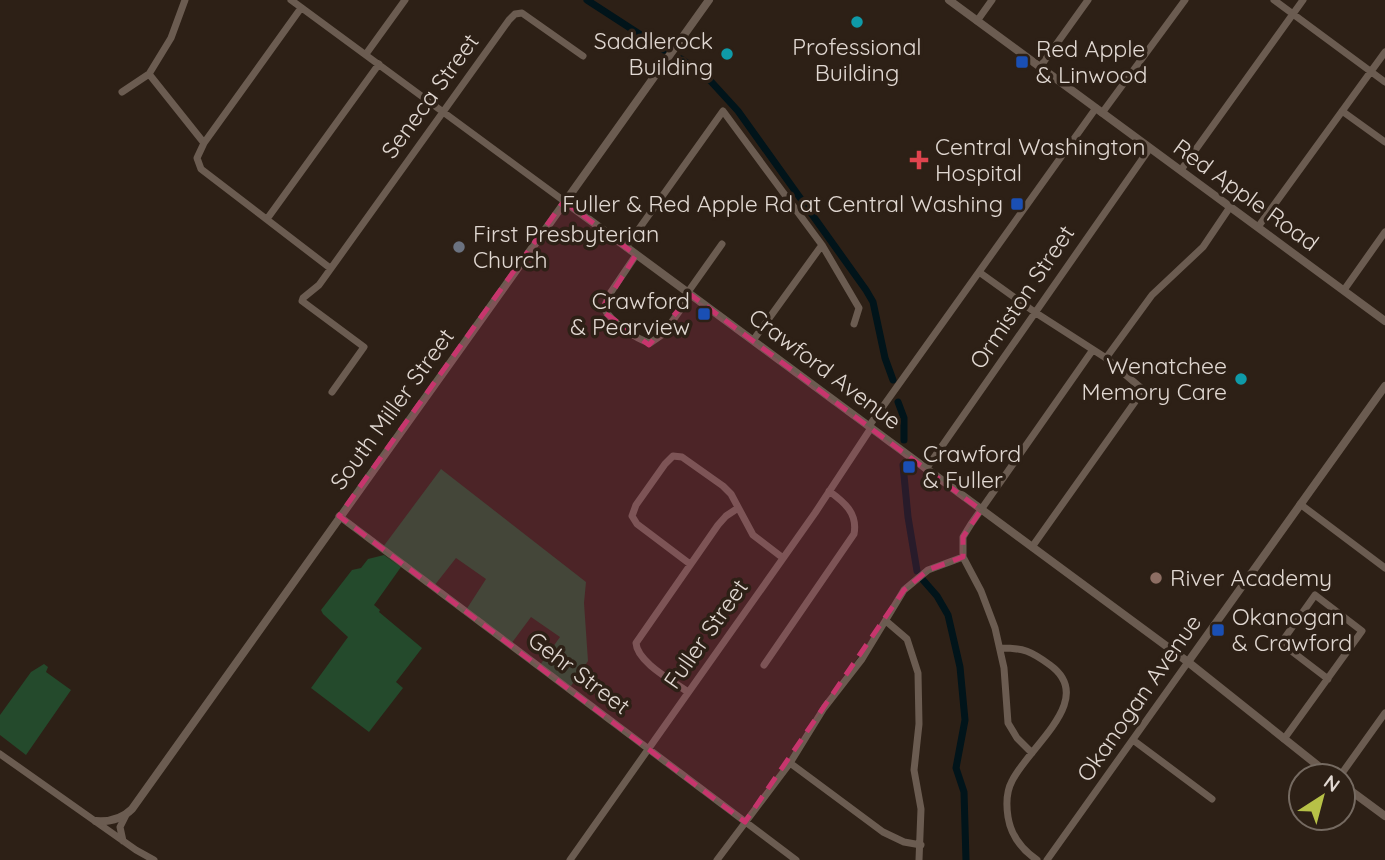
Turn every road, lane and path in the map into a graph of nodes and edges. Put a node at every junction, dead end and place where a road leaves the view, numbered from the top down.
1 (185, 0) edge
2 (405, 0) edge
3 (709, 0) edge
4 (950, 0) edge
5 (992, 0) edge
6 (1088, 0) edge
7 (1185, 0) edge
8 (1274, 0) edge
9 (1303, 0) edge
10 (293, 1) edge
11 (302, 8) junction
12 (1293, 14) junction
13 (977, 20) junction
14 (1385, 52) edge
15 (366, 54) junction
16 (583, 56) dead end
17 (379, 64) junction
18 (1040, 67) junction
19 (1371, 71) junction
20 (149, 74) junction
21 (1385, 82) edge
22 (122, 92) dead end
23 (1099, 110) junction
24 (443, 111) junction
25 (1342, 111) junction
26 (1385, 142) edge
27 (204, 143) junction
28 (1150, 148) junction
29 (1181, 170) junction
30 (565, 201) junction
31 (1230, 207) junction
32 (267, 219) junction
33 (1258, 227) junction
34 (1385, 232) edge
35 (722, 244) dead end
36 (822, 245) junction
37 (626, 247) junction
38 (636, 255) junction
39 (330, 268) junction
40 (979, 272) junction
41 (1343, 290) junction
42 (689, 293) junction
43 (1036, 313) junction
44 (1385, 321) edge
45 (854, 324) dead end
46 (754, 339) junction
47 (1092, 351) junction
48 (1107, 358) junction
49 (1385, 386) edge
50 (332, 391) dead end
51 (870, 427) junction
52 (926, 469) junction
53 (829, 491) junction
54 (1300, 504) junction
55 (738, 508) junction
56 (981, 510) junction
57 (339, 516) junction
58 (1032, 547) junction
59 (1385, 554) edge
60 (963, 557) junction
61 (783, 558) junction
62 (690, 564) junction
63 (1382, 566) edge
64 (887, 621) junction
65 (1001, 648) junction
66 (1188, 662) junction
67 (764, 665) dead end
68 (1328, 679) junction
69 (688, 692) junction
70 (1384, 715) edge
71 (1284, 739) junction
72 (1133, 740) junction
73 (647, 749) junction
74 (1032, 752) junction
75 (0, 754) edge
76 (1313, 762) edge
77 (1350, 762) edge
78 (790, 763) junction
79 (1357, 795) edge
80 (1212, 799) dead end
81 (126, 816) junction
82 (1385, 816) edge
83 (96, 821) junction
84 (745, 822) junction
85 (122, 841) junction
86 (921, 845) junction
87 (154, 860) edge
88 (570, 860) edge
89 (717, 860) edge
90 (796, 860) edge
91 (919, 860) edge
92 (1037, 860) edge
93 (1047, 860) edge

1 - 20 street
2 - 15 street
3 - 30 street, South Miller Street
4 - 13 street, Red Apple Road
5 - 13 street
6 - 18 street
7 - 23 street, Fuller Street
8 - 12 street
9 - 12 street
10 - 11 street, Crawford Avenue
11 - 15 street, Crawford Avenue
11 - 27 street
12 - 19 street
12 - 29 street
13 - 18 street, Red Apple Road
14 - 19 street
15 - 17 street, Crawford Avenue
16 - 24 street, Seneca Street
17 - 24 street, Crawford Avenue
17 - 32 street
18 - 23 street, Red Apple Road
19 - 21 street
19 - 25 street
20 - 22 street
20 - 27 street
23 - 28 street, Red Apple Road
23 - 40 street, Fuller Street
24 - 30 street, Crawford Avenue
24 - 39 street, Seneca Street
25 - 26 street
25 - 33 street
27 - 32 street
28 - 29 street, Red Apple Road
28 - 43 street, Ormiston Street
29 - 31 street, Red Apple Road
30 - 37 street, Crawford Avenue
30 - 57 street, South Miller Street
31 - 33 street, Red Apple Road
31 - 48 street
32 - 39 street
33 - 41 street, Red Apple Road
34 - 41 street
35 - 42 street
36 - 37 street
36 - 45 street
36 - 46 street
37 - 38 street, Crawford Avenue
38 - 42 street, Crawford Avenue
38 - 42 street
39 - 50 street, Seneca Street
40 - 43 street
40 - 51 street, Fuller Street
41 - 44 street, Red Apple Road
42 - 46 street, Crawford Avenue
43 - 47 street
43 - 52 street, Ormiston Street
46 - 51 street, Crawford Avenue
47 - 48 street
47 - 56 street
48 - 58 street
49 - 54 street, Okanogan Avenue
51 - 52 street, Crawford Avenue
51 - 53 street, Fuller Street
52 - 56 street, Crawford Avenue
53 - 61 street, Fuller Street
53 - 67 street
54 - 63 street
54 - 66 street, Okanogan Avenue
55 - 61 street
55 - 62 street
55 - 62 street
56 - 58 street, Crawford Avenue
56 - 60 street
57 - 73 street, Gehr Street
57 - 81 street, South Miller Street
58 - 66 street, Crawford Avenue
59 - 63 street
60 - 64 street
60 - 65 street
61 - 69 street, Fuller Street
62 - 69 street
64 - 78 street
64 - 86 street
65 - 74 street
65 - 74 street
66 - 71 street, Crawford Avenue
66 - 72 street, Okanogan Avenue
68 - 68 street
68 - 71 street
69 - 73 street, Fuller Street
70 - 77 street
71 - 76 street, Crawford Avenue
72 - 80 street
72 - 93 street, Okanogan Avenue
73 - 84 street, Gehr Street
73 - 88 street, Fuller Street
74 - 92 street
75 - 83 street
78 - 84 street
78 - 86 street
79 - 82 street
81 - 83 street
81 - 85 street
83 - 85 street
84 - 89 street
84 - 90 street, Gehr Street
85 - 87 street
86 - 91 street

